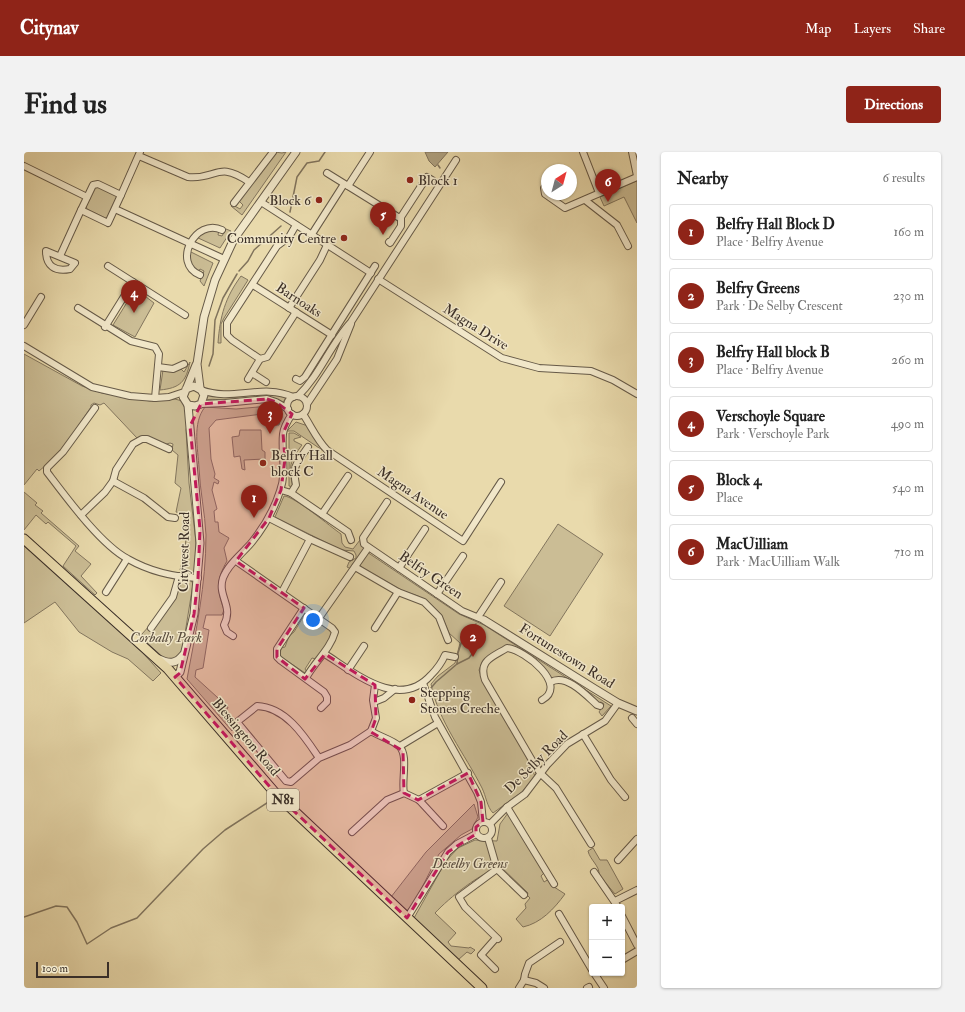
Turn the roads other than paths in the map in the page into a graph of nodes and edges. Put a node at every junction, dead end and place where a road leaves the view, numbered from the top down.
1 (273, 152) edge
2 (296, 152) edge
3 (370, 152) edge
4 (583, 152) edge
5 (632, 152) edge
6 (139, 154) edge
7 (456, 160) dead end
8 (24, 166) edge
9 (327, 173) dead end
10 (637, 176) edge
11 (432, 180) dead end
12 (249, 182) junction
13 (346, 185) junction
14 (599, 193) junction
15 (121, 195) junction
16 (87, 197) junction
17 (554, 200) edge
18 (586, 200) junction
19 (261, 202) junction
20 (234, 203) dead end
21 (115, 209) junction
22 (81, 210) junction
23 (400, 217) junction
24 (296, 224) junction
25 (222, 230) dead end
26 (312, 234) junction
27 (389, 242) dead end
28 (190, 244) junction
29 (327, 245) junction
30 (628, 246) dead end
31 (60, 256) junction
32 (224, 259) junction
33 (108, 266) dead end
34 (375, 266) dead end
35 (371, 273) junction
36 (200, 276) dead end
37 (378, 279) junction
38 (133, 282) junction
39 (253, 284) junction
40 (41, 298) dead end
41 (78, 308) dead end
42 (289, 308) junction
43 (296, 312) junction
44 (186, 315) dead end
45 (351, 322) junction
46 (24, 325) edge
47 (105, 326) junction
48 (332, 335) junction
49 (24, 346) edge
50 (260, 358) junction
51 (184, 364) dead end
52 (197, 364) junction
53 (158, 367) junction
54 (296, 380) dead end
55 (266, 382) dead end
56 (201, 389) junction
57 (185, 390) junction
58 (637, 394) edge
59 (295, 396) junction
60 (169, 397) junction
61 (155, 398) junction
62 (186, 403) junction
63 (307, 404) junction
64 (199, 405) junction
65 (95, 408) dead end
66 (290, 412) junction
67 (303, 414) junction
68 (190, 426) junction
69 (308, 447) dead end
70 (169, 449) dead end
71 (348, 476) dead end
72 (113, 482) junction
73 (501, 482) dead end
74 (281, 490) junction
75 (291, 494) junction
76 (387, 502) dead end
77 (322, 514) junction
78 (81, 515) junction
79 (175, 518) dead end
80 (269, 518) junction
81 (425, 529) dead end
82 (24, 539) edge
83 (310, 539) junction
84 (351, 540) dead end
85 (368, 548) junction
86 (463, 556) dead end
87 (350, 557) dead end
88 (127, 559) junction
89 (236, 561) junction
90 (355, 567) junction
91 (398, 568) junction
92 (179, 576) junction
93 (198, 578) junction
94 (501, 582) dead end
95 (106, 592) dead end
96 (282, 592) junction
97 (398, 592) junction
98 (437, 594) junction
99 (304, 608) junction
100 (319, 618) junction
101 (481, 618) junction
102 (151, 628) dead end
103 (375, 628) dead end
104 (233, 636) dead end
105 (448, 640) dead end
106 (364, 646) dead end
107 (184, 654) junction
108 (325, 654) junction
109 (152, 655) junction
110 (455, 657) dead end
111 (348, 670) junction
112 (175, 677) junction
113 (306, 678) junction
114 (551, 682) junction
115 (423, 683) junction
116 (375, 685) junction
117 (395, 689) junction
118 (542, 700) dead end
119 (374, 702) junction
120 (618, 703) junction
121 (600, 706) dead end
122 (322, 708) dead end
123 (637, 711) edge
124 (632, 718) dead end
125 (438, 723) junction
126 (637, 724) edge
127 (371, 731) junction
128 (583, 734) junction
129 (400, 746) junction
130 (319, 758) junction
131 (468, 773) junction
132 (540, 773) junction
133 (404, 793) junction
134 (625, 797) dead end
135 (419, 800) junction
136 (507, 807) junction
137 (487, 823) junction
138 (443, 826) dead end
139 (352, 832) dead end
140 (476, 834) junction
141 (488, 838) junction
142 (637, 839) edge
143 (591, 844) dead end
144 (618, 860) dead end
145 (497, 868) junction
146 (594, 872) dead end
147 (554, 884) dead end
148 (637, 890) edge
149 (524, 895) dead end
150 (616, 904) edge
151 (559, 914) dead end
152 (408, 918) junction
153 (625, 922) edge
154 (560, 942) dead end
155 (637, 945) edge
156 (637, 951) edge
157 (625, 958) edge
158 (589, 965) edge
159 (495, 969) dead end
160 (598, 976) edge
161 (524, 980) junction
162 (482, 988) edge
163 (519, 988) edge
164 (544, 988) edge
165 (604, 988) edge

1 - 12 street
2 - 19 street
3 - 13 street
4 - 14 street
5 - 10 street
6 - 12 street
6 - 15 street
7 - 37 street
8 - 16 street
9 - 13 street
10 - 14 street
11 - 23 street
12 - 20 street
13 - 23 street
13 - 26 street
14 - 18 street
15 - 16 street
15 - 21 street
16 - 22 street
17 - 18 street
18 - 30 street
19 - 24 street
19 - 32 street
21 - 22 street
21 - 28 street
22 - 31 street
23 - 27 street
24 - 26 street
24 - 39 street
25 - 28 street
26 - 29 street
28 - 32 street
28 - 36 street
29 - 35 street
29 - 42 street
31 - 31 street
32 - 52 street
33 - 38 street
34 - 35 street
35 - 48 street
37 - 45 street
37 - 58 street, Magna Drive
38 - 44 street
38 - 47 street
39 - 42 street, Barnoaks
39 - 50 street
40 - 46 street
41 - 47 street
42 - 43 street, Barnoaks
43 - 48 street, Barnoaks
43 - 50 street
45 - 59 street
45 - 63 street
47 - 53 street
48 - 54 street
49 - 61 street
50 - 55 street
51 - 53 street
52 - 56 street
52 - 57 street
53 - 61 street
56 - 57 street
56 - 59 street
56 - 64 street
57 - 60 street
57 - 62 street
59 - 63 street
59 - 66 street
60 - 61 street
60 - 62 street
62 - 64 street
62 - 68 street, Citywest Road
63 - 67 street
64 - 66 street
64 - 68 street, Citywest Road
65 - 78 street
66 - 67 street
66 - 74 street
67 - 73 street, Magna Avenue
68 - 93 street, Citywest Road
69 - 75 street
70 - 72 street
71 - 77 street
72 - 78 street
72 - 79 street
74 - 75 street
74 - 80 street
75 - 77 street
76 - 85 street
77 - 84 street
78 - 88 street
80 - 83 street
80 - 89 street
81 - 91 street
82 - 109 main road, Blessington Road / N81
83 - 87 street
83 - 96 street
85 - 90 street
85 - 91 street, Belfry Green
86 - 98 street
88 - 92 street
88 - 95 street
89 - 96 street
89 - 104 street
90 - 97 street
90 - 100 street
91 - 98 street, Belfry Green
92 - 93 street
92 - 102 street
93 - 107 street, Citywest Road
94 - 101 street
96 - 99 street
97 - 103 street
97 - 105 street
98 - 101 street, Belfry Green
99 - 100 street
99 - 113 street
100 - 108 street
101 - 120 street, Fortunestown Road
106 - 111 street
107 - 109 street
107 - 112 street, Citywest Road
108 - 111 street
108 - 113 street
109 - 112 main road, Blessington Road / N81
110 - 115 street
111 - 116 street
112 - 152 main road, Blessington Road / N81
113 - 122 street
114 - 118 street
114 - 121 street
114 - 132 street
115 - 117 street
115 - 125 street
116 - 117 street
116 - 119 street
117 - 119 street
119 - 127 street
120 - 123 street, Fortunestown Road
120 - 128 street, De Selby Road
124 - 126 street
125 - 129 street
125 - 131 street
127 - 129 street
127 - 130 street
128 - 132 street, De Selby Road
128 - 134 street
129 - 133 street
130 - 130 street
131 - 135 street
131 - 137 street
132 - 136 street, De Selby Road
132 - 143 street
133 - 135 street
133 - 139 street
135 - 138 street
136 - 137 street, De Selby Road
136 - 147 street
137 - 140 street
137 - 141 street
140 - 141 street
140 - 152 street
141 - 145 street
142 - 144 street
145 - 149 street
145 - 159 street
146 - 150 street
148 - 150 street
151 - 158 street
152 - 162 main road, Blessington Road / N81
153 - 155 street
154 - 161 street
156 - 157 street
160 - 165 street
161 - 163 street
161 - 164 street

